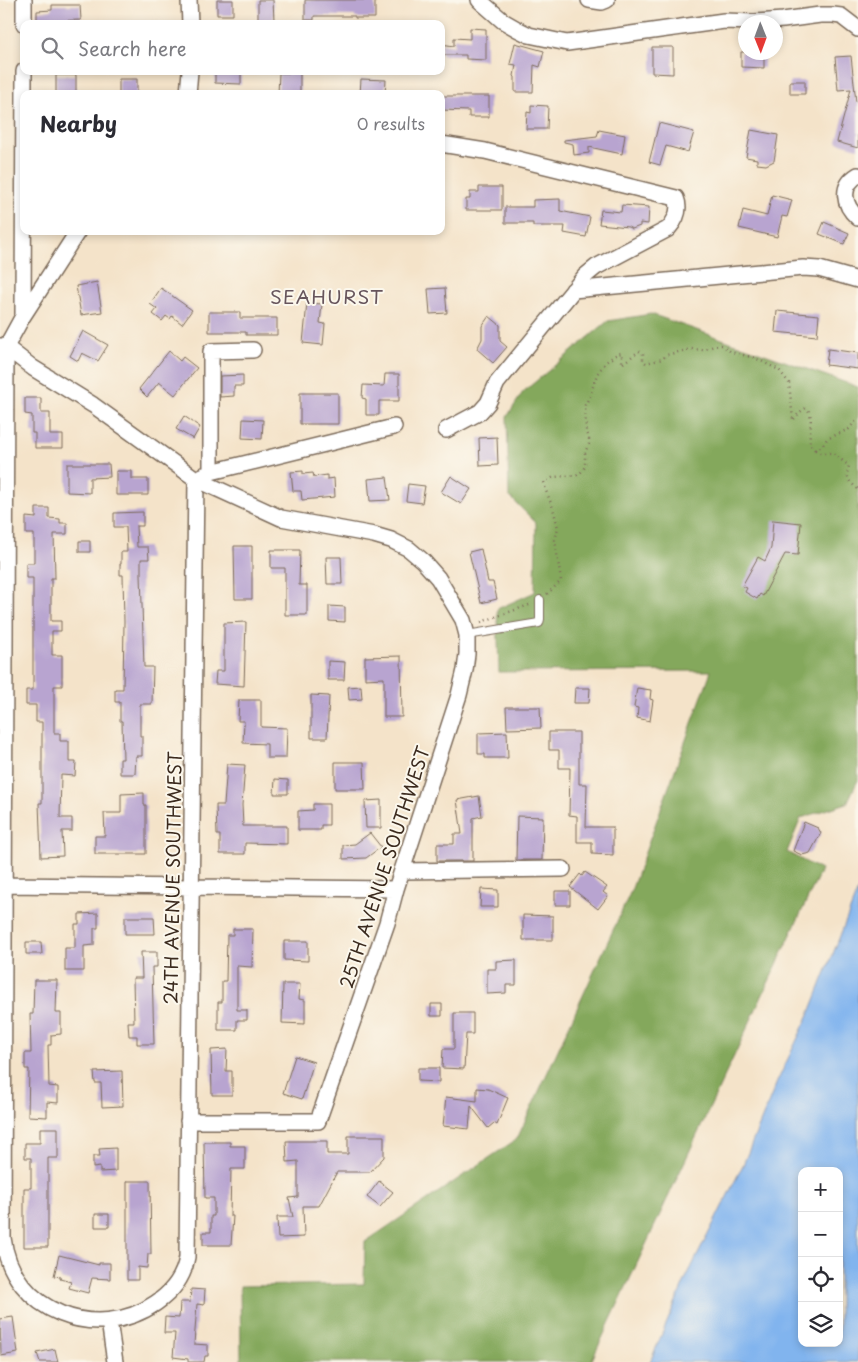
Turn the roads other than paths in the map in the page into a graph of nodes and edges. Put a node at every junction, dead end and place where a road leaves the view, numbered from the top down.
1 (24, 0) edge
2 (189, 0) edge
3 (479, 0) edge
4 (589, 0) edge
5 (607, 0) edge
6 (24, 20) edge
7 (190, 20) edge
8 (783, 20) edge
9 (738, 21) edge
10 (853, 25) edge
11 (24, 75) edge
12 (190, 75) edge
13 (24, 90) edge
14 (188, 90) edge
15 (445, 145) edge
16 (858, 175) edge
17 (858, 218) edge
18 (23, 235) edge
19 (75, 235) edge
20 (858, 280) edge
21 (573, 290) junction
22 (22, 316) junction
23 (3, 347) edge
24 (253, 350) dead end
25 (394, 426) dead end
26 (446, 430) dead end
27 (211, 472) junction
28 (196, 479) junction
29 (540, 600) road end
30 (532, 609) dead end
31 (543, 617) junction
32 (467, 635) junction
33 (563, 869) dead end
34 (402, 870) junction
35 (3, 883) edge
36 (190, 886) junction
37 (396, 889) junction
38 (188, 1121) junction
39 (109, 1321) junction
40 (115, 1362) edge

1 - 6 street
2 - 7 street
3 - 9 street
4 - 5 street
8 - 10 street
11 - 13 street
12 - 14 street
15 - 21 street
16 - 17 street
18 - 22 street
19 - 22 street
20 - 21 street
21 - 26 street
22 - 23 street
23 - 28 street, 25TH AVENUE SOUTHWEST
23 - 35 street
24 - 27 street
25 - 27 street
27 - 28 street
28 - 32 street, 25TH AVENUE SOUTHWEST
28 - 36 street, 24TH AVENUE SOUTHWEST
29 - 31 lane
30 - 31 lane
31 - 32 lane
32 - 34 street, 25TH AVENUE SOUTHWEST
33 - 34 street
34 - 37 street, 25TH AVENUE SOUTHWEST
35 - 36 street
35 - 39 street
36 - 37 street
36 - 38 street, 24TH AVENUE SOUTHWEST
37 - 38 street, 25TH AVENUE SOUTHWEST
38 - 39 street, 24TH AVENUE SOUTHWEST
39 - 40 street

